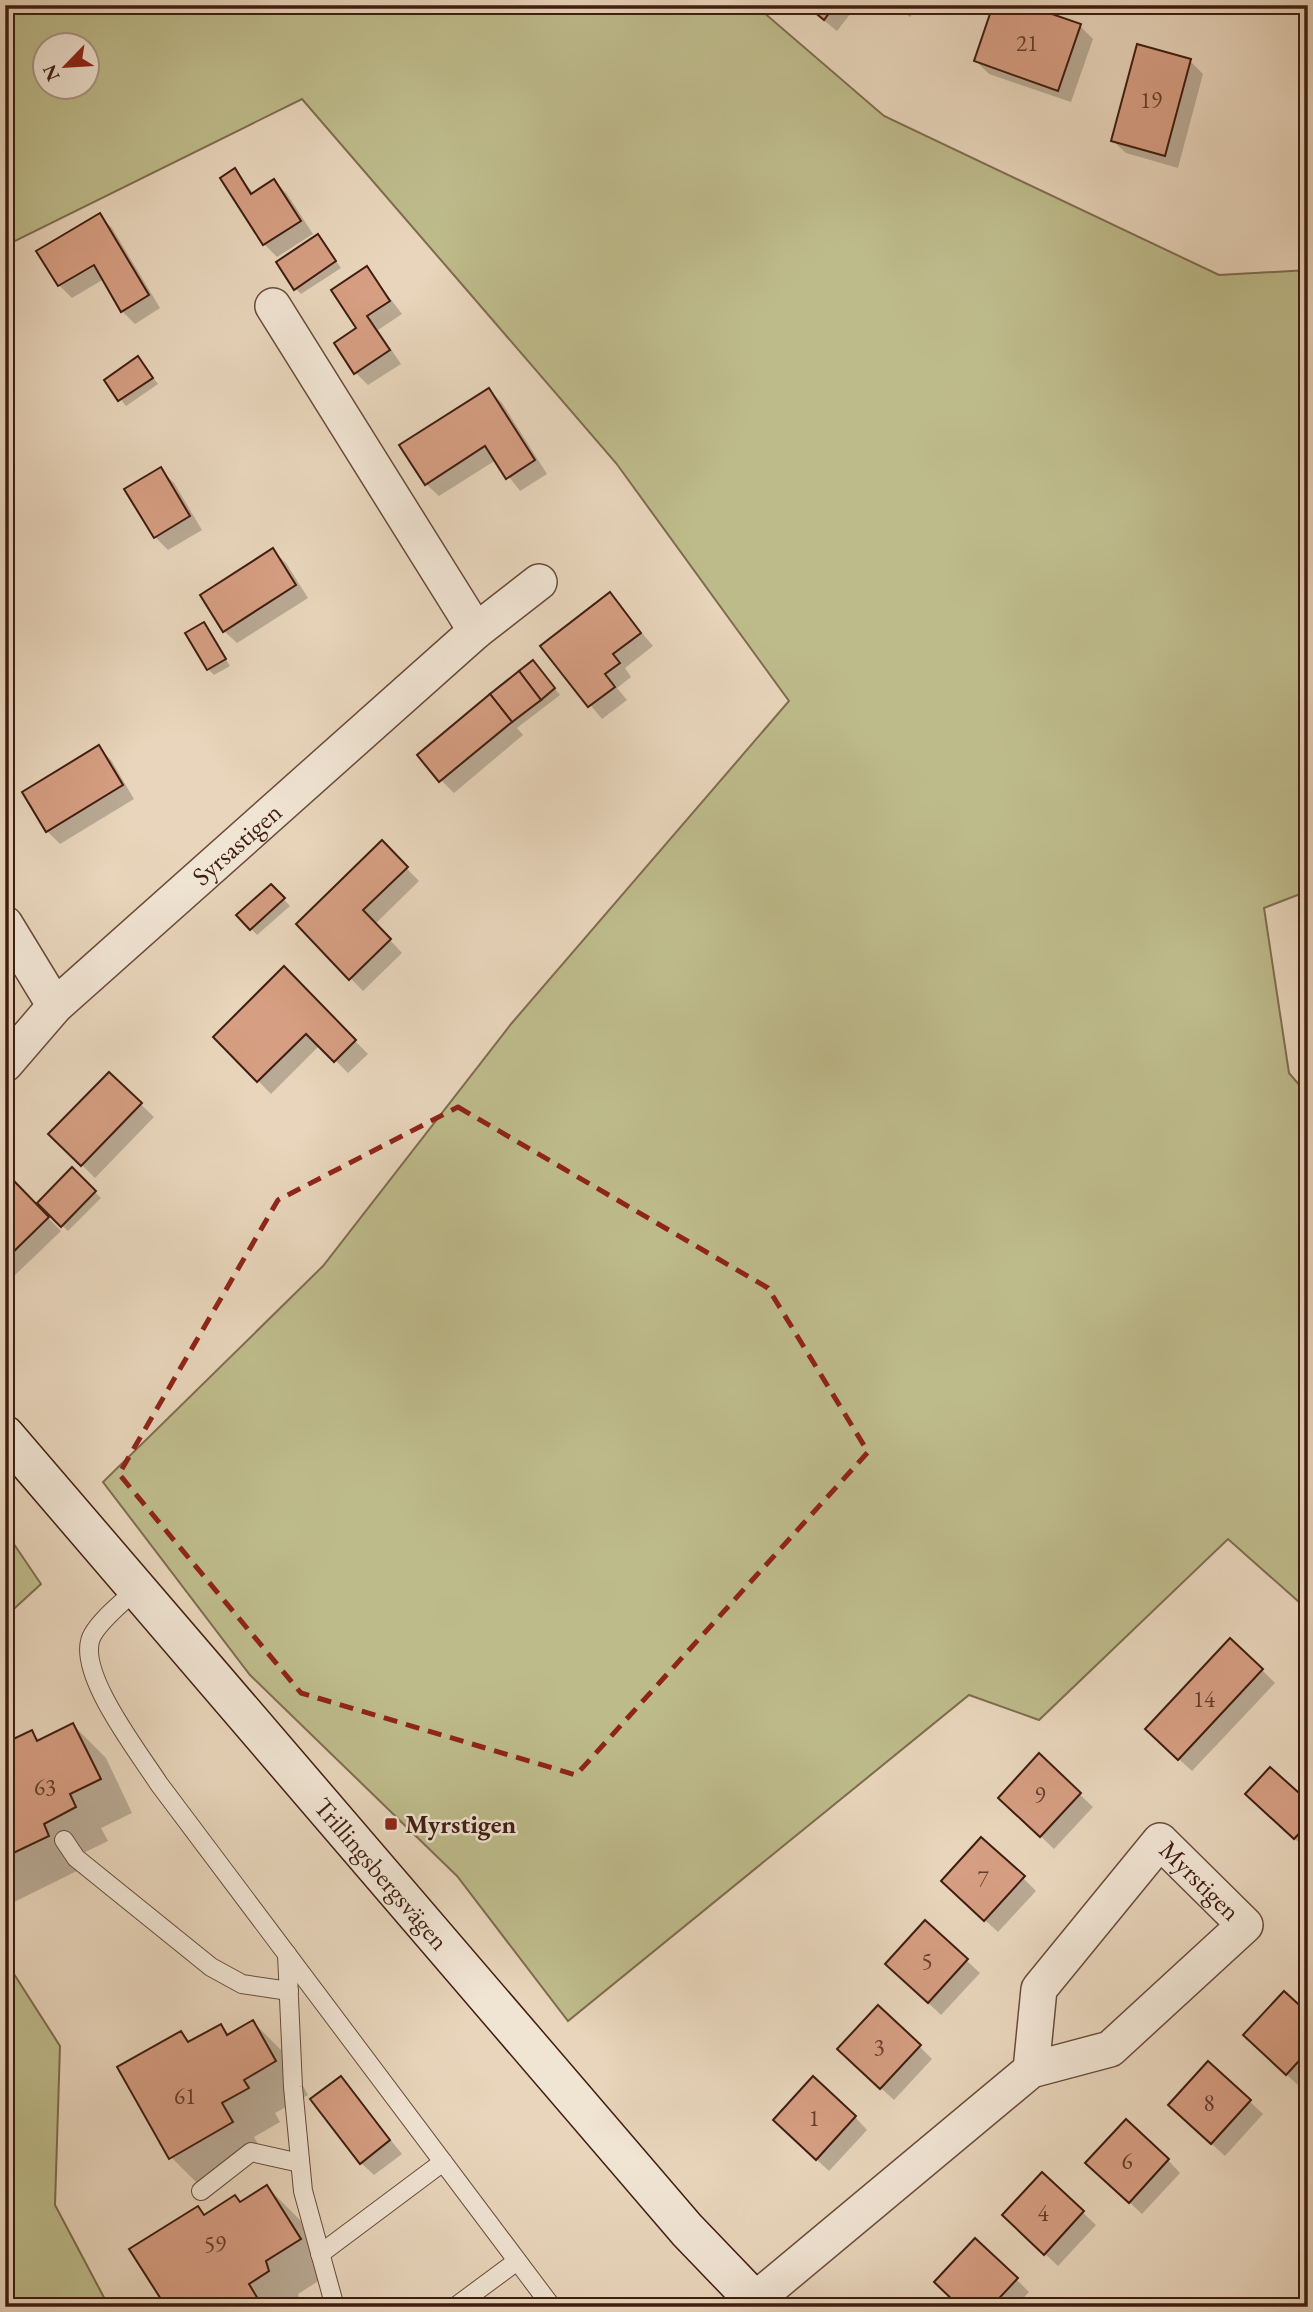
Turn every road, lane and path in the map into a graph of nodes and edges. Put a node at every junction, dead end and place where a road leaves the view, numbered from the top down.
1 (273, 306) dead end
2 (538, 582) dead end
3 (476, 631) junction
4 (5, 924) edge
5 (55, 1006) junction
6 (5, 1064) edge
7 (5, 1435) edge
8 (138, 1587) junction
9 (64, 1840) dead end
10 (287, 1954) junction
11 (289, 1991) junction
12 (1031, 2070) junction
13 (443, 2162) junction
14 (300, 2163) junction
15 (201, 2191) dead end
16 (320, 2254) junction
17 (517, 2261) junction
18 (758, 2304) edge
19 (335, 2307) edge
20 (455, 2307) edge
21 (552, 2307) edge

1 - 3 street
2 - 3 street, Syrsastigen
3 - 5 street, Syrsastigen
4 - 5 street
5 - 6 street, Syrsastigen
7 - 8 street, Trillingsbergsvägen
8 - 10 lane
8 - 18 street, Trillingsbergsvägen
9 - 11 lane
10 - 11 lane
10 - 13 lane
11 - 14 lane
12 - 12 street, Myrstigen
12 - 18 street, Myrstigen
13 - 16 lane
13 - 17 lane
14 - 15 lane
14 - 16 lane
16 - 19 lane
17 - 20 lane
17 - 21 lane

